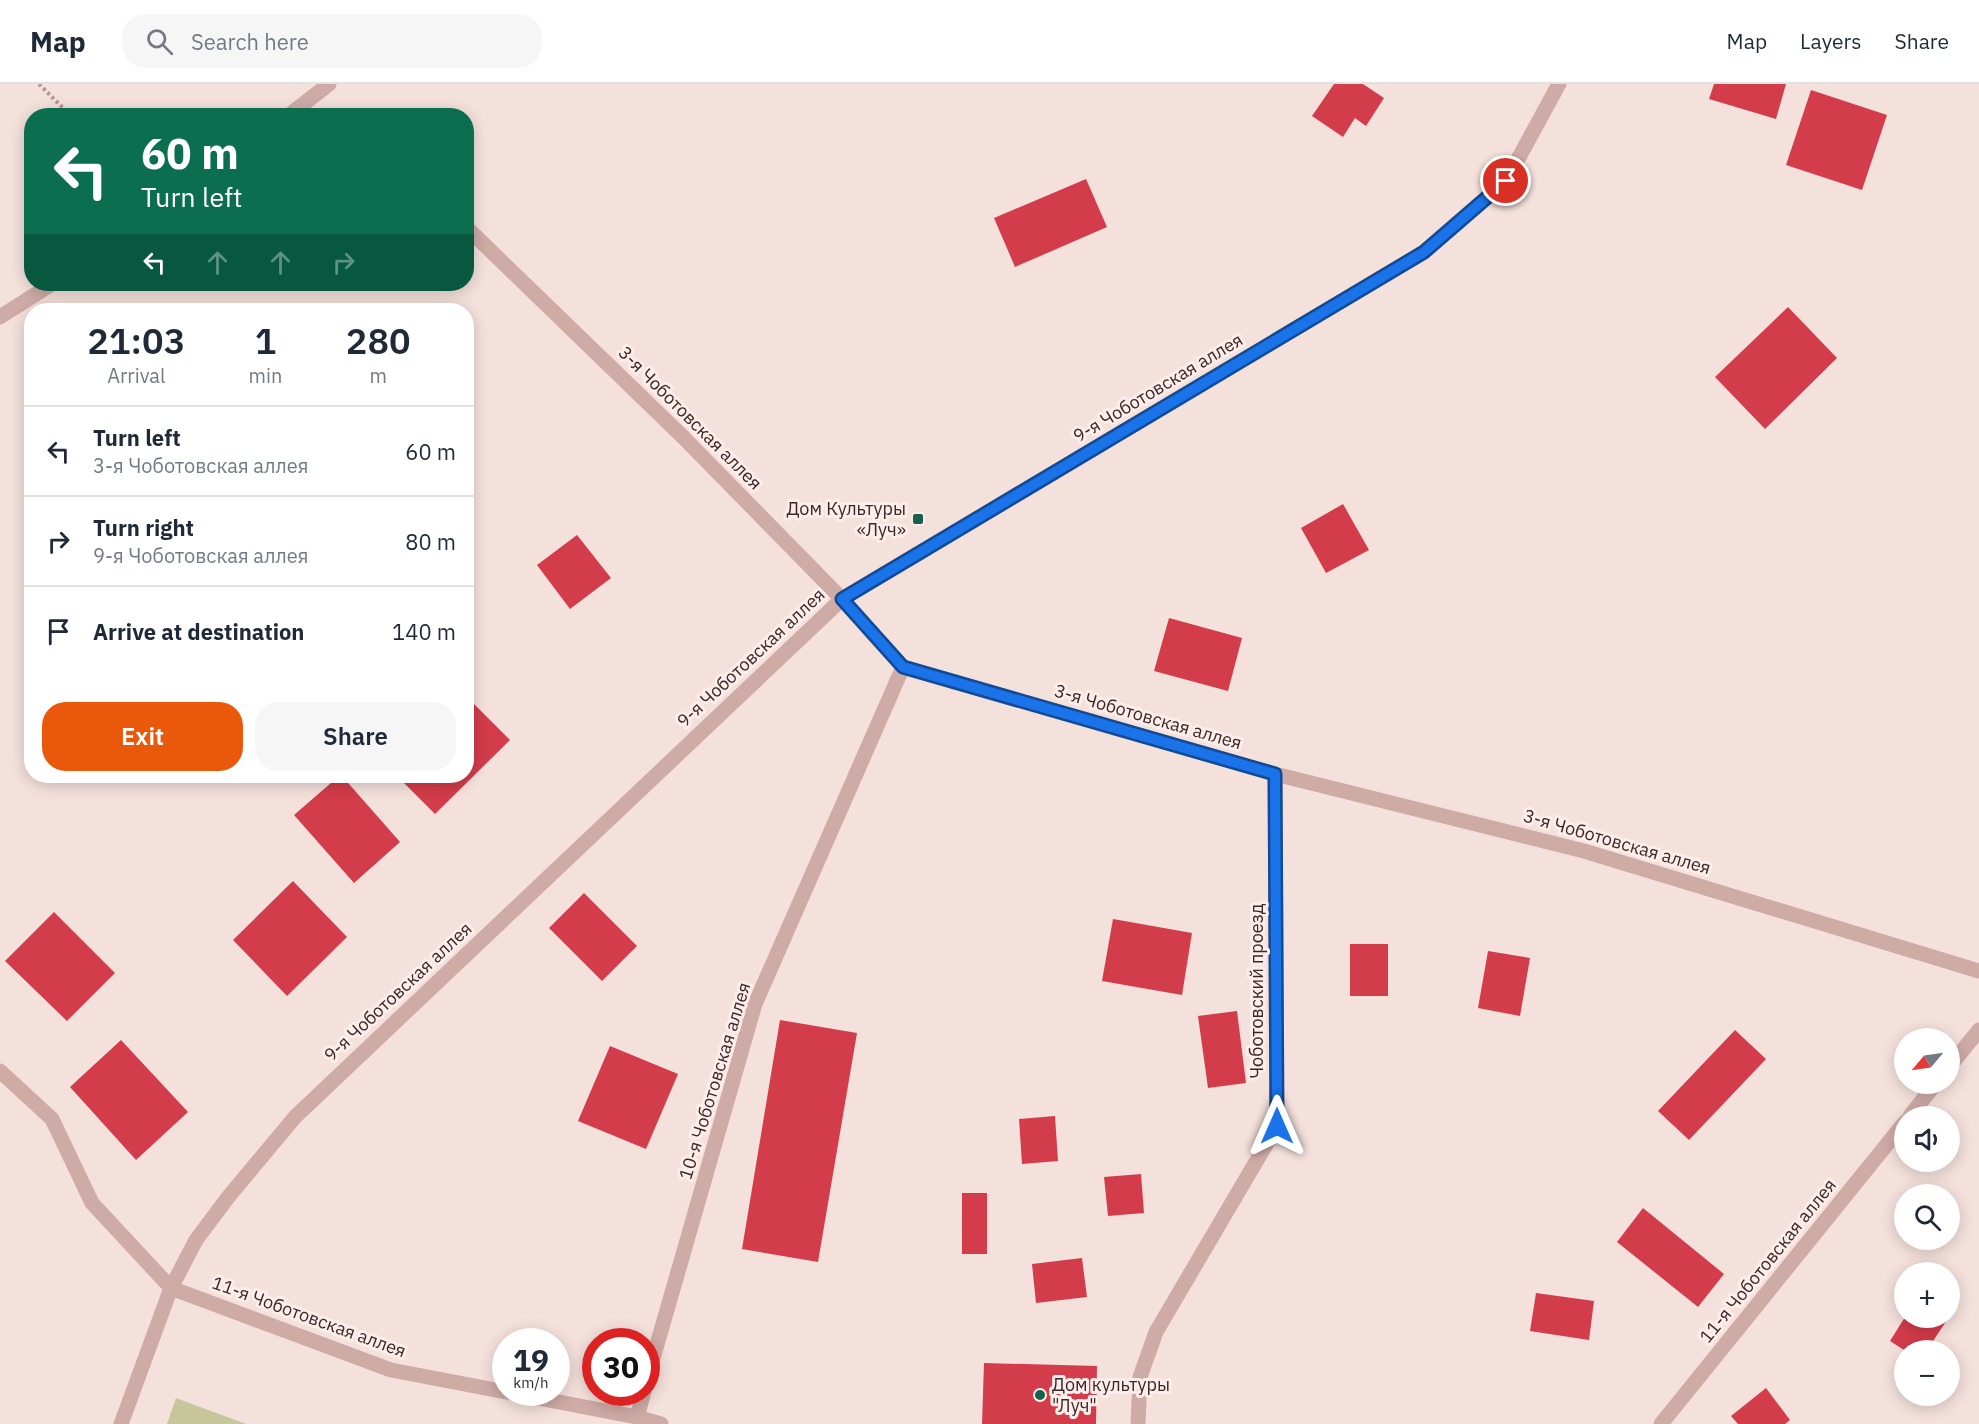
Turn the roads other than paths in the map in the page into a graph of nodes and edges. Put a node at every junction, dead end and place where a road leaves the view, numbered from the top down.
1 (329, 84) edge
2 (1559, 84) edge
3 (298, 108) edge
4 (474, 235) edge
5 (41, 291) edge
6 (0, 317) edge
7 (842, 599) junction
8 (903, 667) junction
9 (1275, 774) junction
10 (1979, 971) edge
11 (1979, 1030) edge
12 (1960, 1054) edge
13 (0, 1071) edge
14 (1927, 1094) edge
15 (1918, 1106) edge
16 (1894, 1136) edge
17 (171, 1288) junction
18 (660, 1334) edge
19 (492, 1389) edge
20 (570, 1404) edge
21 (640, 1406) edge
22 (637, 1417) junction
23 (121, 1424) edge
24 (661, 1424) edge
25 (1138, 1424) edge
26 (1661, 1424) edge

1 - 3 street
2 - 7 street, 9-я Чоботовская аллея
4 - 7 street, 3-я Чоботовская аллея
5 - 6 street
7 - 8 street, 3-я Чоботовская аллея
7 - 17 street, 9-я Чоботовская аллея
8 - 9 street, 3-я Чоботовская аллея
8 - 18 street, 10-я Чоботовская аллея
9 - 10 street, 3-я Чоботовская аллея
9 - 25 street, Чоботовский проезд
11 - 12 street
13 - 17 street
14 - 15 street
16 - 26 street, 11-я Чоботовская аллея
17 - 19 street, 11-я Чоботовская аллея
17 - 23 street, 9-я Чоботовская аллея
20 - 22 street, 11-я Чоботовская аллея
21 - 22 street
22 - 24 street, 11-я Чоботовская аллея

